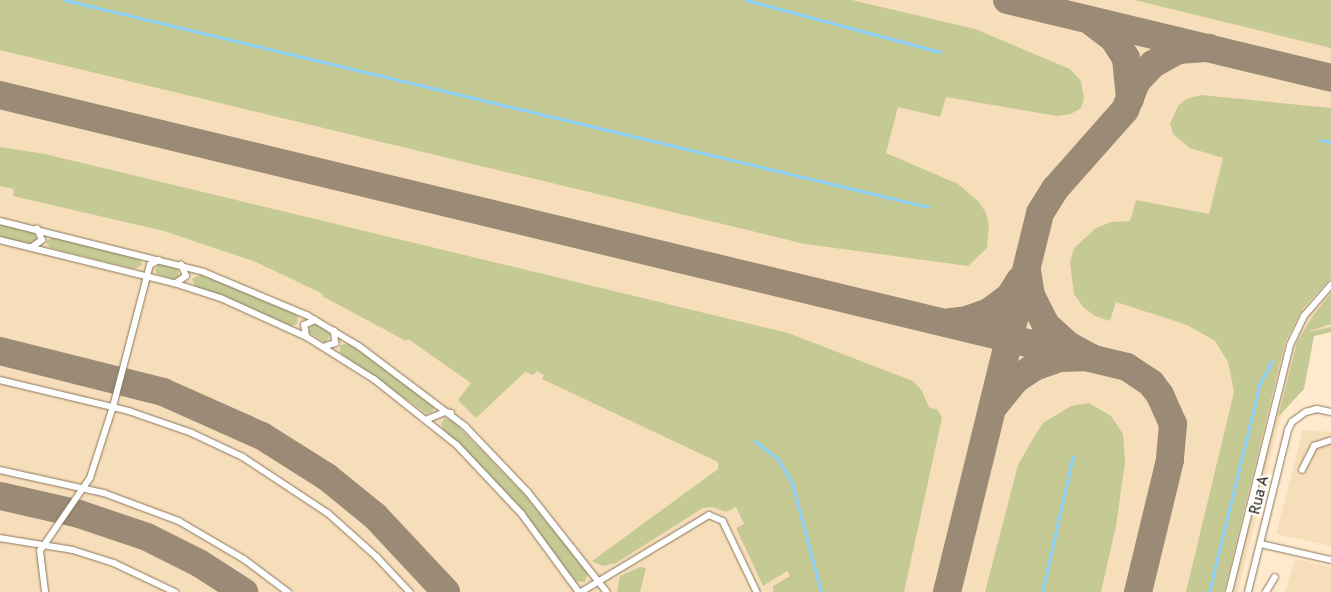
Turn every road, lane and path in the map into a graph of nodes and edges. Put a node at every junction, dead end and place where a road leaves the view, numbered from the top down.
1 (0, 220) edge
2 (35, 229) junction
3 (0, 240) edge
4 (30, 247) junction
5 (161, 260) junction
6 (179, 264) junction
7 (147, 276) junction
8 (174, 283) junction
9 (1331, 285) edge
10 (317, 321) junction
11 (332, 330) junction
12 (307, 337) junction
13 (322, 346) junction
14 (0, 380) edge
15 (436, 402) junction
16 (114, 407) junction
17 (1331, 412) edge
18 (451, 413) junction
19 (438, 416) junction
20 (426, 418) junction
21 (441, 429) junction
22 (1331, 440) edge
23 (0, 470) edge
24 (1302, 470) dead end
25 (86, 488) junction
26 (0, 538) edge
27 (44, 544) junction
28 (1260, 544) junction
29 (1331, 560) edge
30 (1275, 577) dead end
31 (600, 580) junction
32 (45, 592) edge
33 (175, 592) edge
34 (288, 592) edge
35 (410, 592) edge
36 (580, 592) edge
37 (607, 592) edge
38 (757, 592) edge
39 (1230, 592) edge
40 (1248, 592) edge
41 (1266, 592) edge

1 - 2 lane
2 - 4 lane
2 - 5 lane
3 - 4 lane
4 - 7 lane
5 - 6 lane
5 - 7 lane
6 - 8 lane
6 - 10 lane
7 - 8 lane
7 - 16 lane
8 - 12 lane
9 - 39 lane
10 - 11 lane
10 - 12 lane
11 - 13 lane
11 - 15 lane
12 - 13 lane
13 - 20 lane
14 - 16 lane
15 - 18 lane
15 - 19 lane
16 - 25 lane
16 - 35 lane
17 - 28 lane, Rua A
18 - 19 lane
18 - 31 lane
19 - 20 lane
19 - 21 lane
20 - 21 lane
21 - 36 lane
22 - 24 lane
23 - 25 lane
25 - 27 lane
25 - 34 lane
26 - 27 lane
27 - 32 lane
27 - 33 lane
28 - 29 lane
28 - 40 lane, Rua A
30 - 41 lane
31 - 36 lane
31 - 37 lane
31 - 38 lane

